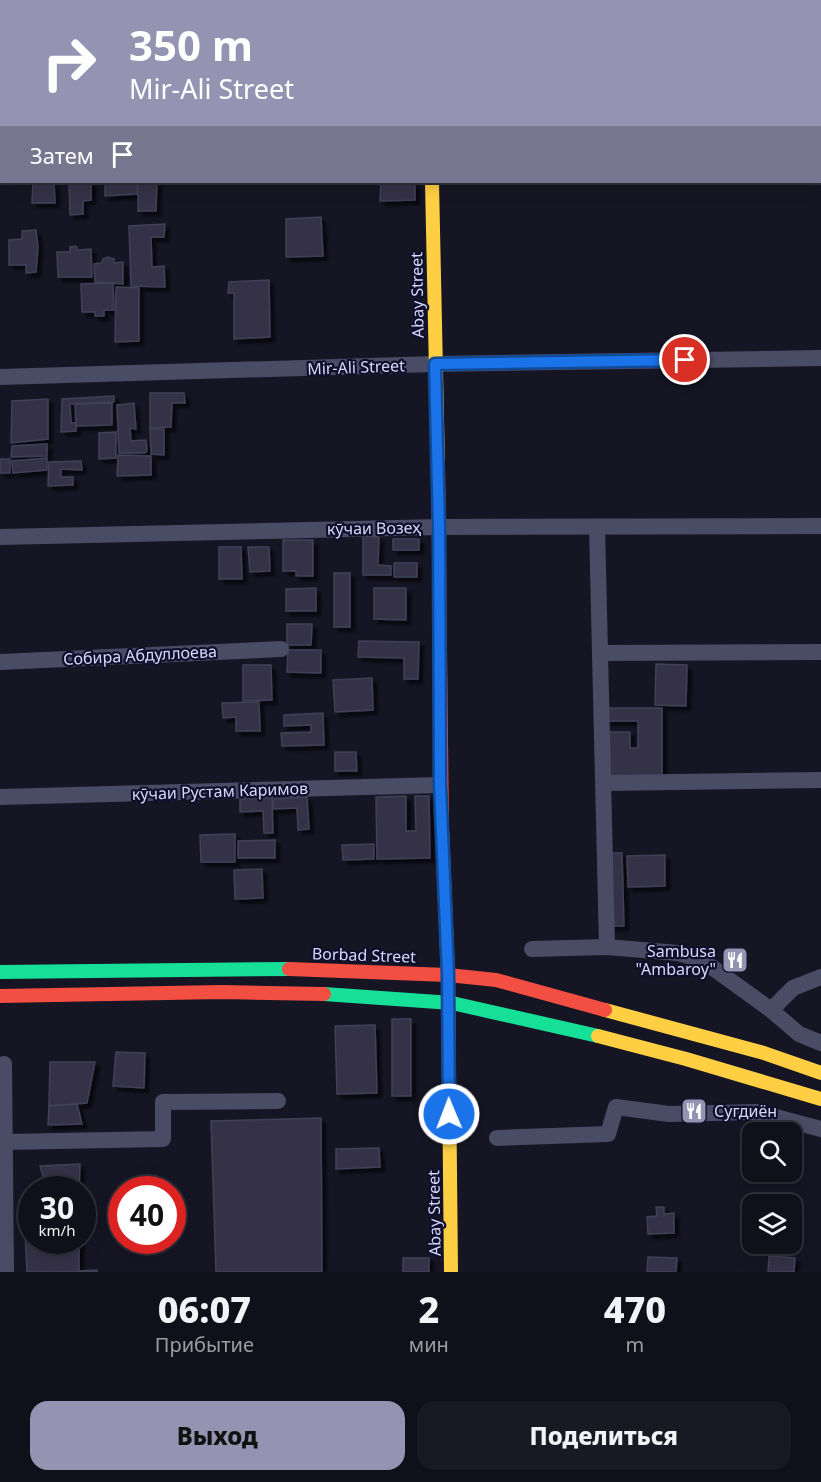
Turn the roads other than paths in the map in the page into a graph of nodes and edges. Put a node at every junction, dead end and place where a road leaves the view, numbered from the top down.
1 (432, 183) edge
2 (821, 358) edge
3 (435, 364) junction
4 (0, 376) edge
5 (821, 526) edge
6 (439, 527) junction
7 (597, 527) junction
8 (0, 537) edge
9 (280, 649) dead end
10 (821, 652) edge
11 (600, 653) junction
12 (0, 662) edge
13 (821, 780) edge
14 (604, 783) junction
15 (440, 785) junction
16 (0, 797) edge
17 (607, 947) junction
18 (532, 949) dead end
19 (0, 972) edge
20 (448, 975) junction
21 (821, 977) edge
22 (0, 996) edge
23 (447, 1002) junction
24 (771, 1010) junction
25 (821, 1043) edge
26 (4, 1064) dead end
27 (821, 1073) edge
28 (821, 1099) edge
29 (278, 1101) dead end
30 (821, 1129) edge
31 (497, 1138) dead end
32 (5, 1142) junction
33 (6, 1272) edge
34 (452, 1272) edge

1 - 3 main road, Abay Street
2 - 3 street, Mir-Ali Street
3 - 4 street, Mir-Ali Street
3 - 6 main road, Abay Street
5 - 7 street, кӯчаи Возеҳ
6 - 7 street, кӯчаи Возеҳ
6 - 8 street, кӯчаи Возеҳ
6 - 15 main road, Abay Street
7 - 11 street
9 - 12 street, Собира Абдуллоева
10 - 11 street
11 - 14 street
13 - 14 street
14 - 17 street
15 - 16 street, кӯчаи Рустам Каримов
15 - 20 main road, Abay Street
17 - 18 street
17 - 24 street
19 - 20 main road, Borbad Street
20 - 23 main road, Abay Street
20 - 27 main road, Borbad Street
21 - 24 street
22 - 23 main road
23 - 28 main road
23 - 34 main road, Abay Street
24 - 25 street
26 - 32 street
29 - 32 street
30 - 31 street
32 - 33 street

